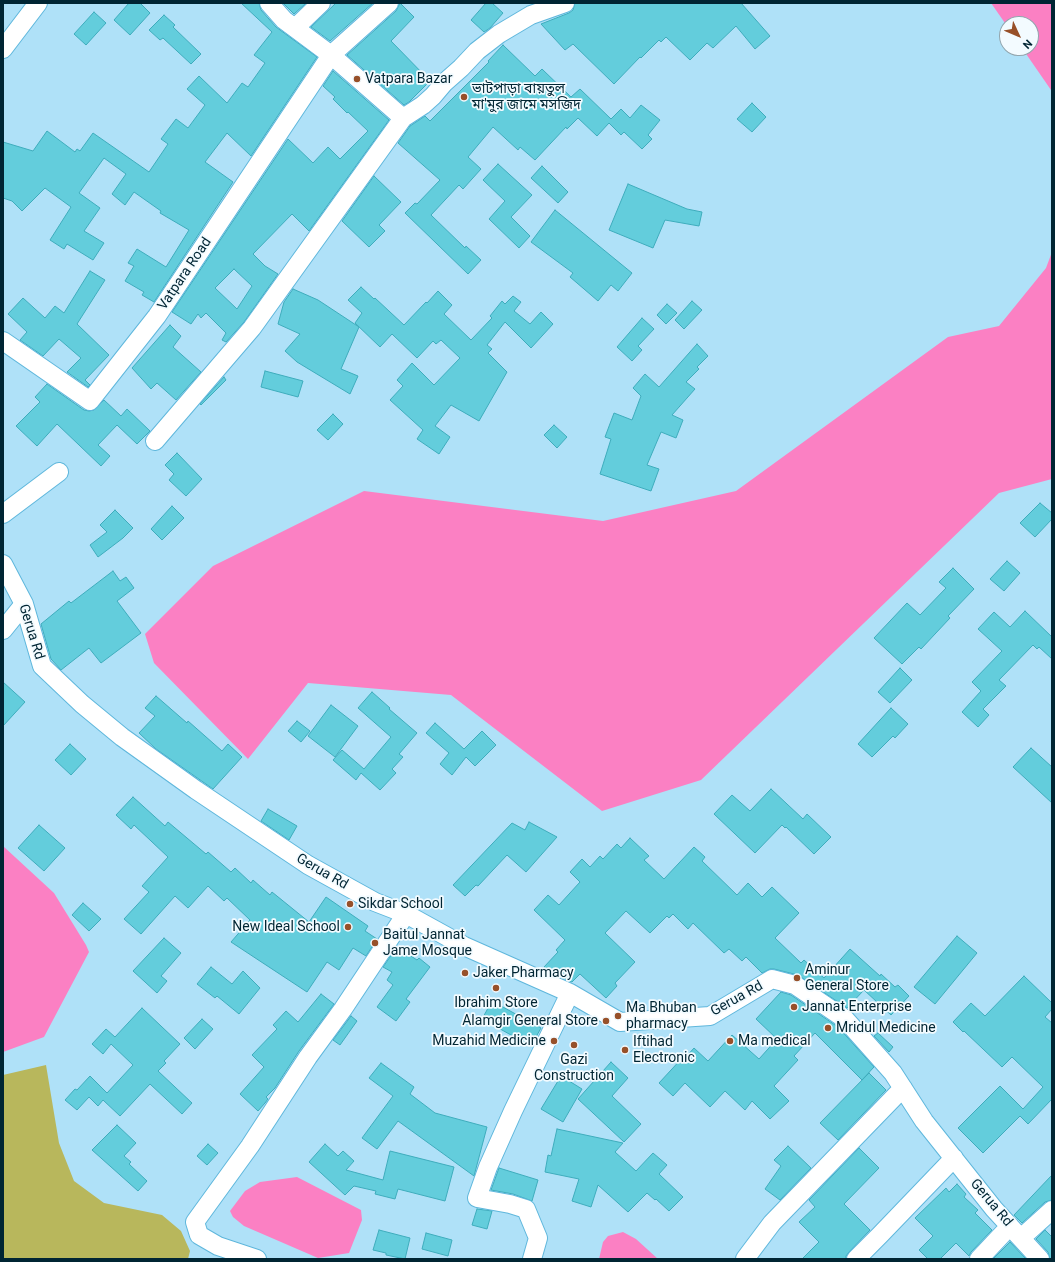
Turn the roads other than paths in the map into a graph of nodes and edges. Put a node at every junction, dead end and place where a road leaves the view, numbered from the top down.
1 (38, 3) edge
2 (269, 3) edge
3 (321, 3) edge
4 (389, 3) edge
5 (565, 3) edge
6 (295, 28) junction
7 (3, 49) edge
8 (332, 55) junction
9 (402, 118) junction
10 (3, 341) edge
11 (155, 441) dead end
12 (59, 472) dead end
13 (3, 514) edge
14 (3, 564) edge
15 (24, 604) junction
16 (3, 630) edge
17 (406, 914) junction
18 (570, 993) junction
19 (903, 1088) junction
20 (954, 1158) junction
21 (1052, 1210) edge
22 (1015, 1232) junction
23 (257, 1259) edge
24 (532, 1259) edge
25 (745, 1259) edge
26 (856, 1259) edge
27 (979, 1259) edge
28 (1040, 1259) edge

1 - 7 street
2 - 6 street
3 - 6 street
4 - 8 street
5 - 9 street
6 - 8 street
8 - 9 street
8 - 10 street, Vatpara Road
9 - 11 street
12 - 13 street
14 - 15 street, Gerua Rd
15 - 16 street
15 - 17 street, Gerua Rd
17 - 18 street, Gerua Rd
17 - 23 street
18 - 19 street, Gerua Rd
18 - 24 street
19 - 20 street, Gerua Rd
19 - 25 street
20 - 22 street, Gerua Rd
20 - 26 street
21 - 22 street
22 - 27 street
22 - 28 street, Gerua Rd

